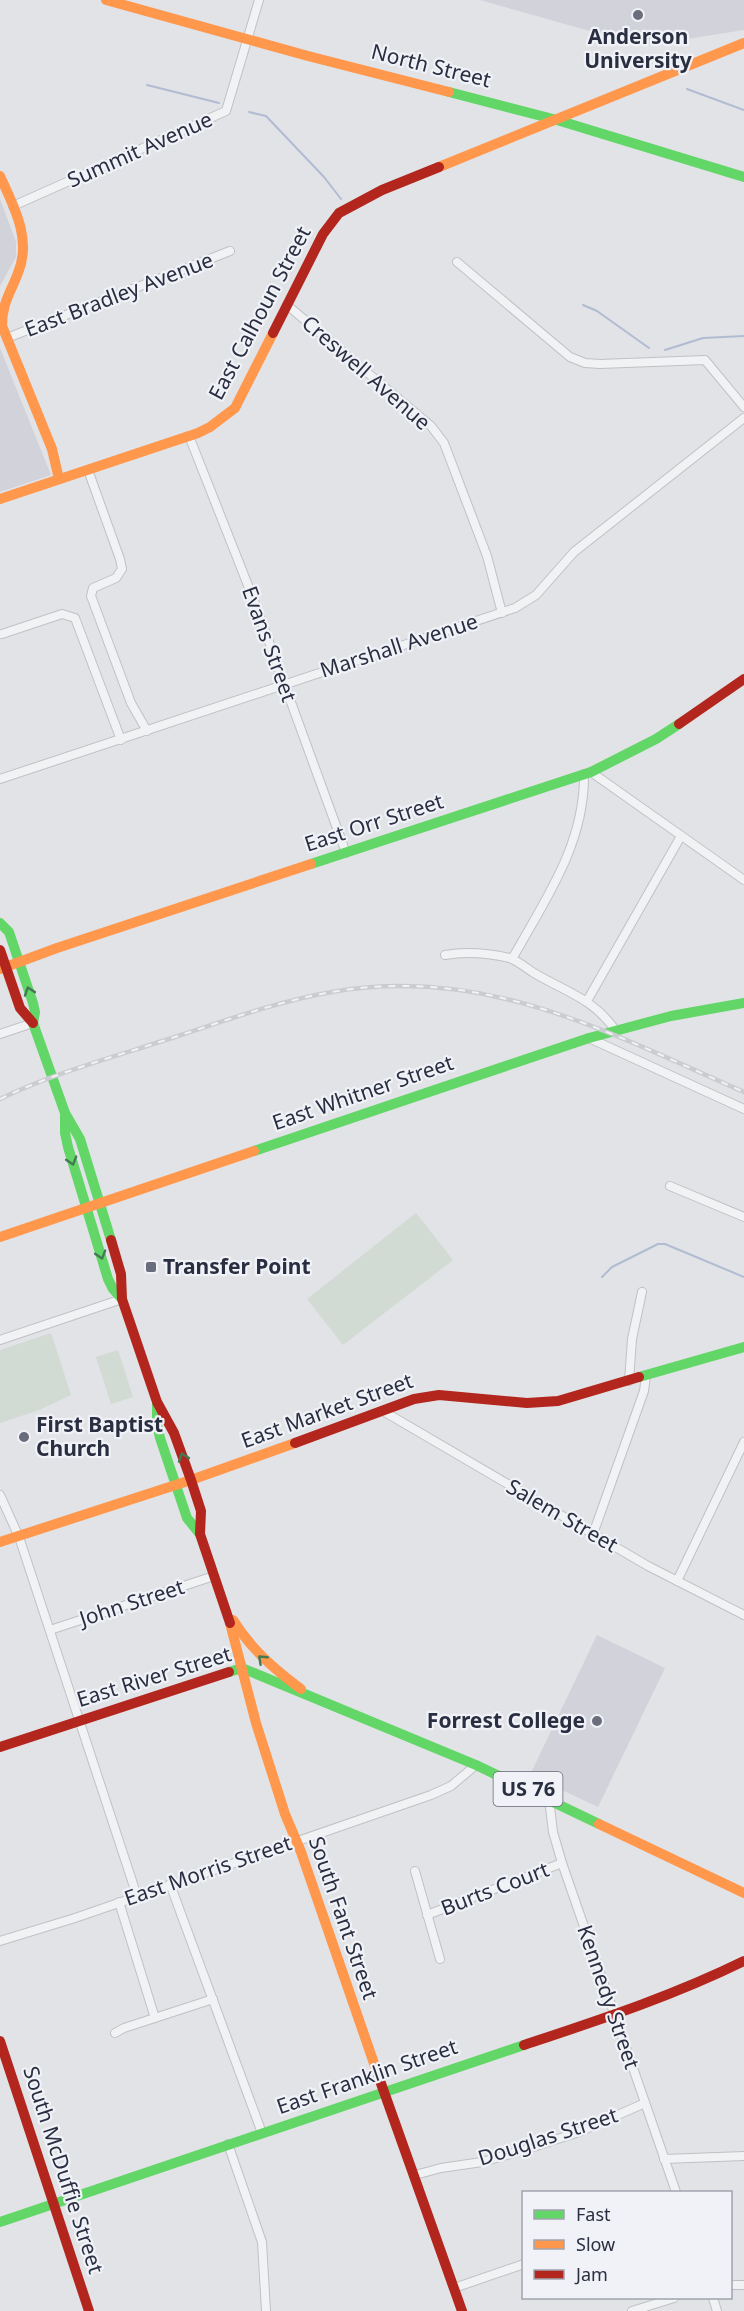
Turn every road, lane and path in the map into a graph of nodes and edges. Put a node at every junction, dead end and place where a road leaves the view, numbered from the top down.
1 (106, 0) edge
2 (259, 0) edge
3 (248, 39) junction
4 (744, 43) edge
5 (557, 120) junction
6 (0, 176) edge
7 (744, 177) edge
8 (14, 206) junction
9 (230, 252) dead end
10 (457, 262) dead end
11 (287, 305) junction
12 (7, 338) junction
13 (744, 407) edge
14 (744, 418) edge
15 (189, 436) junction
16 (88, 470) junction
17 (59, 479) junction
18 (0, 499) edge
19 (502, 613) junction
20 (2, 634) dead end
21 (744, 679) edge
22 (284, 684) junction
23 (147, 731) junction
24 (121, 740) junction
25 (588, 773) junction
26 (0, 779) edge
27 (681, 836) junction
28 (345, 853) junction
29 (744, 880) edge
30 (0, 923) edge
31 (0, 950) edge
32 (445, 955) dead end
33 (512, 958) junction
34 (19, 961) junction
35 (3, 968) edge
36 (587, 1001) junction
37 (744, 1003) edge
38 (33, 1023) junction
39 (616, 1031) junction
40 (0, 1034) edge
41 (589, 1038) junction
42 (744, 1109) edge
43 (65, 1113) junction
44 (670, 1186) dead end
45 (101, 1204) junction
46 (87, 1209) junction
47 (744, 1217) edge
48 (0, 1237) edge
49 (642, 1292) dead end
50 (122, 1299) junction
51 (0, 1340) edge
52 (744, 1347) edge
53 (646, 1376) junction
54 (629, 1381) junction
55 (157, 1402) junction
56 (383, 1411) junction
57 (744, 1442) edge
58 (191, 1480) junction
59 (176, 1485) junction
60 (0, 1495) edge
61 (200, 1534) junction
62 (592, 1534) junction
63 (19, 1537) junction
64 (0, 1542) edge
65 (214, 1576) junction
66 (677, 1581) junction
67 (225, 1605) junction
68 (744, 1615) edge
69 (50, 1630) junction
70 (242, 1668) junction
71 (308, 1695) junction
72 (79, 1721) junction
73 (0, 1747) edge
74 (476, 1765) junction
75 (549, 1799) junction
76 (296, 1841) junction
77 (562, 1863) junction
78 (415, 1871) dead end
79 (170, 1884) junction
80 (744, 1893) edge
81 (137, 1896) junction
82 (119, 1902) junction
83 (427, 1916) junction
84 (0, 1941) edge
85 (440, 1959) dead end
86 (744, 1961) edge
87 (213, 1999) junction
88 (615, 2017) junction
89 (155, 2018) junction
90 (115, 2033) dead end
91 (0, 2041) edge
92 (384, 2092) junction
93 (645, 2103) junction
94 (262, 2133) junction
95 (228, 2144) junction
96 (744, 2156) edge
97 (664, 2159) junction
98 (415, 2175) junction
99 (675, 2191) edge
100 (53, 2202) junction
101 (0, 2222) edge
102 (522, 2265) edge
103 (454, 2288) junction
104 (671, 2299) edge
105 (644, 2309) edge
106 (89, 2311) edge
107 (266, 2311) edge
108 (462, 2311) edge
109 (632, 2311) edge

1 - 3 street, North Street
2 - 3 street, Summit Avenue
3 - 5 street, North Street
3 - 8 street, Summit Avenue
4 - 5 street, East Calhoun Street
5 - 7 street, North Street
5 - 11 street, East Calhoun Street
6 - 8 street
8 - 12 street
9 - 12 street, East Bradley Avenue
10 - 13 street
11 - 15 street, East Calhoun Street
11 - 19 street, Creswell Avenue
12 - 17 street
14 - 19 street, Marshall Avenue
15 - 16 street, East Calhoun Street
15 - 22 street, Evans Street
16 - 17 street, East Calhoun Street
16 - 23 street
17 - 18 street, East Calhoun Street
19 - 22 street, Marshall Avenue
20 - 24 street
21 - 25 street, East Orr Street
22 - 23 street, Marshall Avenue
22 - 28 street, Evans Street
23 - 24 street, Marshall Avenue
24 - 26 street, Marshall Avenue
25 - 27 street
25 - 28 street, East Orr Street
25 - 33 street
27 - 29 street
27 - 36 street
28 - 34 street, East Orr Street
30 - 34 street
31 - 35 street
32 - 33 street
33 - 36 street
34 - 35 street, East Orr Street
38 -> 34 street
35 - 38 street
36 - 39 street
37 - 39 street, East Whitner Street
38 - 40 street
38 - 43 street
39 - 41 street, East Whitner Street
41 - 42 street
41 - 45 street, East Whitner Street
43 - 45 street, South Fant Street
43 -> 46 street, South Fant Street
44 - 47 street
45 - 46 street, East Whitner Street
45 - 50 street, South Fant Street
46 - 48 street, East Whitner Street
46 -> 50 street, South Fant Street
49 - 54 street
50 - 51 street
50 - 55 street, South Fant Street
52 - 53 street, East Market Street
53 - 54 street, East Market Street
53 - 62 street
54 - 56 street, East Market Street
58 -> 55 street, South Fant Street
55 - 59 street, South Fant Street
56 - 58 street, East Market Street
56 - 62 street, Salem Street
57 - 66 street
58 - 59 street, East Market Street
58 - 61 street, South Fant Street
59 - 61 street, South Fant Street
59 - 63 street, East Market Street
60 - 63 street
61 - 65 street, South Fant Street
62 - 66 street, Salem Street
63 - 64 street, East Market Street
63 - 69 street
65 - 67 street, South Fant Street
65 - 69 street, John Street
66 - 68 street, Salem Street
67 - 70 street, South Fant Street
71 -> 67 street
69 - 72 street
70 - 71 street, East River Street / US 76
70 - 72 street, East River Street
70 - 76 street, South Fant Street
71 - 74 street, East River Street / US 76
72 - 73 street, East River Street
72 - 81 street
74 - 75 street, East River Street / US 76
74 - 76 street, East Morris Street
75 - 77 street, Kennedy Street
75 - 80 street, East River Street / US 76
76 - 79 street, East Morris Street
76 - 92 street, South Fant Street
77 - 83 street, Burts Court
77 - 88 street, Kennedy Street
78 - 83 street, Burts Court
79 - 81 street, East Morris Street
79 - 87 street
81 - 82 street, East Morris Street
82 - 84 street, East Morris Street
82 - 89 street
83 - 85 street, Burts Court
86 - 88 street, East Franklin Street
87 - 89 street
87 - 94 street
88 - 92 street, East Franklin Street
88 - 93 street, Kennedy Street
89 - 90 street
91 - 100 street, South McDuffie Street
92 - 94 street, East Franklin Street
92 - 98 street, South Fant Street
93 - 97 street, Kennedy Street
93 - 98 street, Douglas Street
94 - 95 street, East Franklin Street
95 - 100 street, East Franklin Street
95 - 107 street
96 - 97 street
97 - 99 street, Kennedy Street
98 - 103 street, South Fant Street
100 - 101 street, East Franklin Street
100 - 106 street, South McDuffie Street
102 - 103 street
103 - 108 street, South Fant Street
104 - 105 street
105 - 109 street

